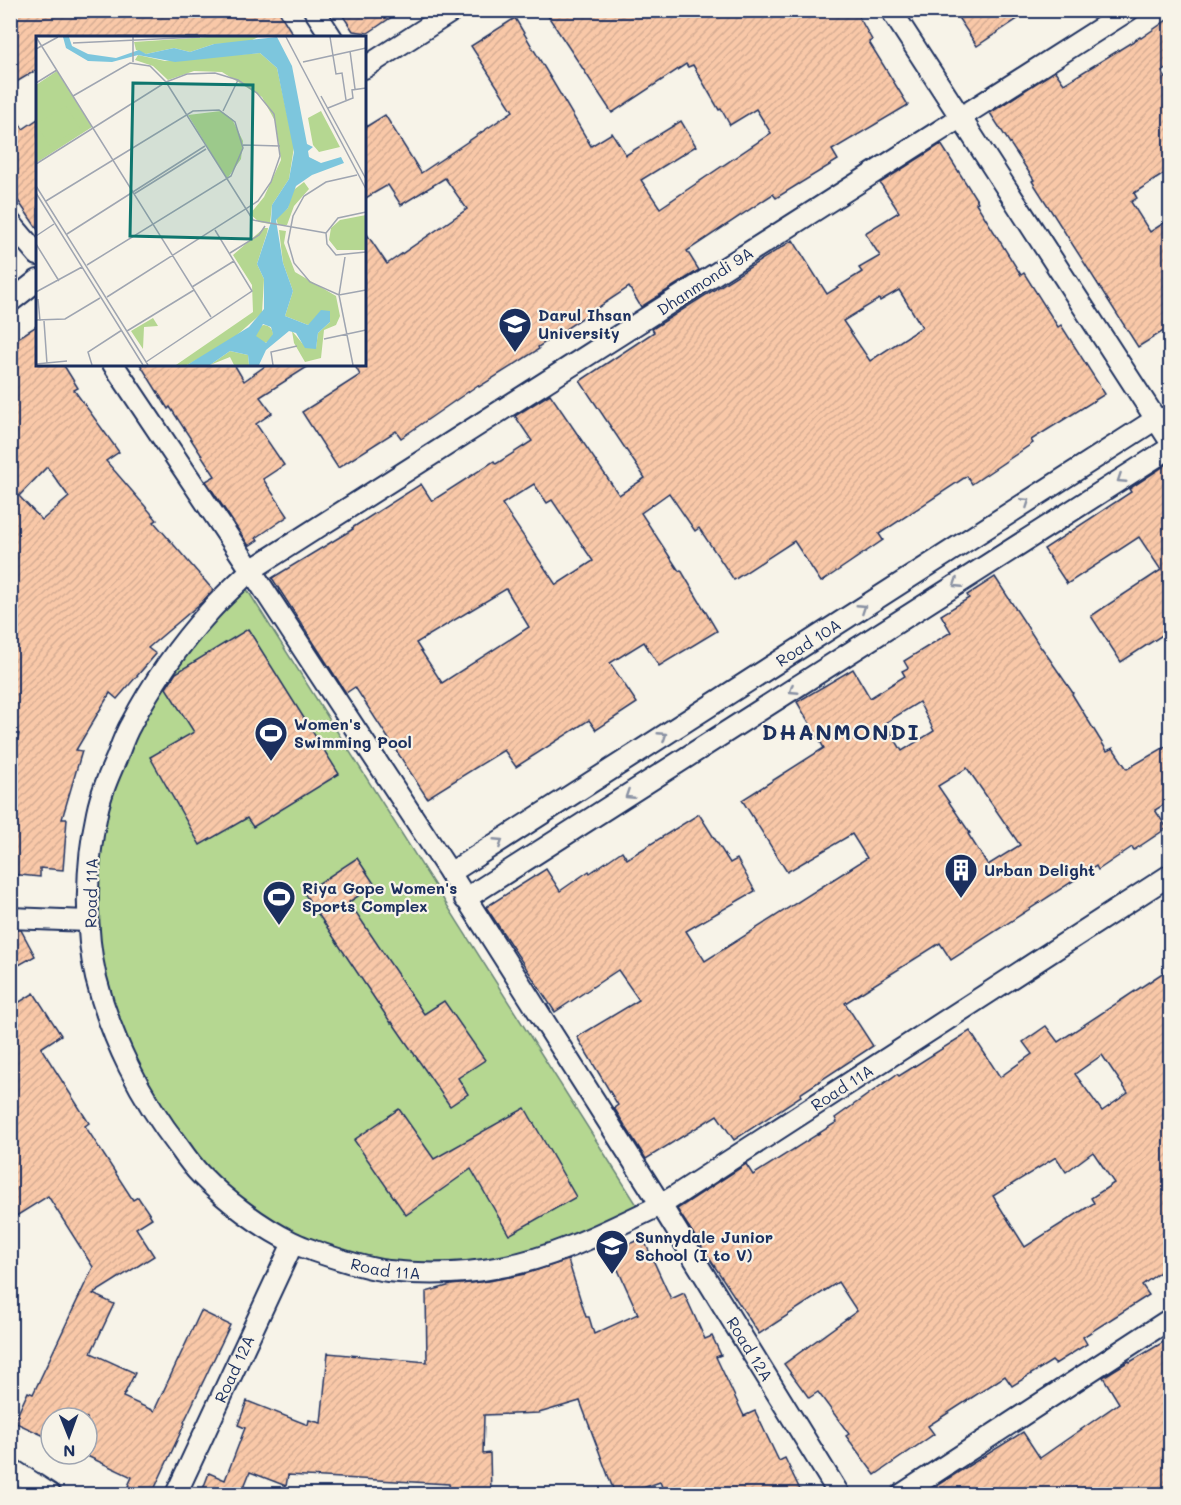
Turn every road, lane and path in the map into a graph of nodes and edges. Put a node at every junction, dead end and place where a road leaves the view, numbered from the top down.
1 (314, 10) edge
2 (454, 10) edge
3 (891, 10) edge
4 (1129, 10) edge
5 (331, 36) edge
6 (366, 67) edge
7 (961, 118) junction
8 (10, 222) edge
9 (36, 253) edge
10 (36, 282) edge
11 (10, 302) edge
12 (114, 366) edge
13 (1163, 418) edge
14 (1170, 441) edge
15 (1170, 448) edge
16 (251, 570) junction
17 (450, 873) junction
18 (1170, 875) edge
19 (465, 899) junction
20 (10, 918) edge
21 (88, 921) junction
22 (661, 1205) junction
23 (293, 1243) junction
24 (1170, 1319) edge
25 (10, 1468) edge
26 (50, 1494) edge
27 (176, 1494) edge
28 (839, 1494) edge
29 (902, 1494) edge

1 - 5 street
2 - 6 street
3 - 7 street
4 - 7 street, Dhanmondi 9A
7 - 13 street
7 - 16 street, Dhanmondi 9A
8 - 9 street
10 - 11 street
12 - 16 street, Road 12A
13 - 14 street
17 -> 13 street, Road 10A
15 -> 19 street, Road 10A
16 - 17 street, Road 12A
16 - 21 street, Road 11A
17 - 19 street, Road 12A
18 - 22 street, Road 11A
19 - 22 street, Road 12A
20 - 21 street
21 - 23 street, Road 11A
22 - 23 street, Road 11A
22 - 28 street, Road 12A
23 - 27 street, Road 12A
24 - 29 street
25 - 26 street

